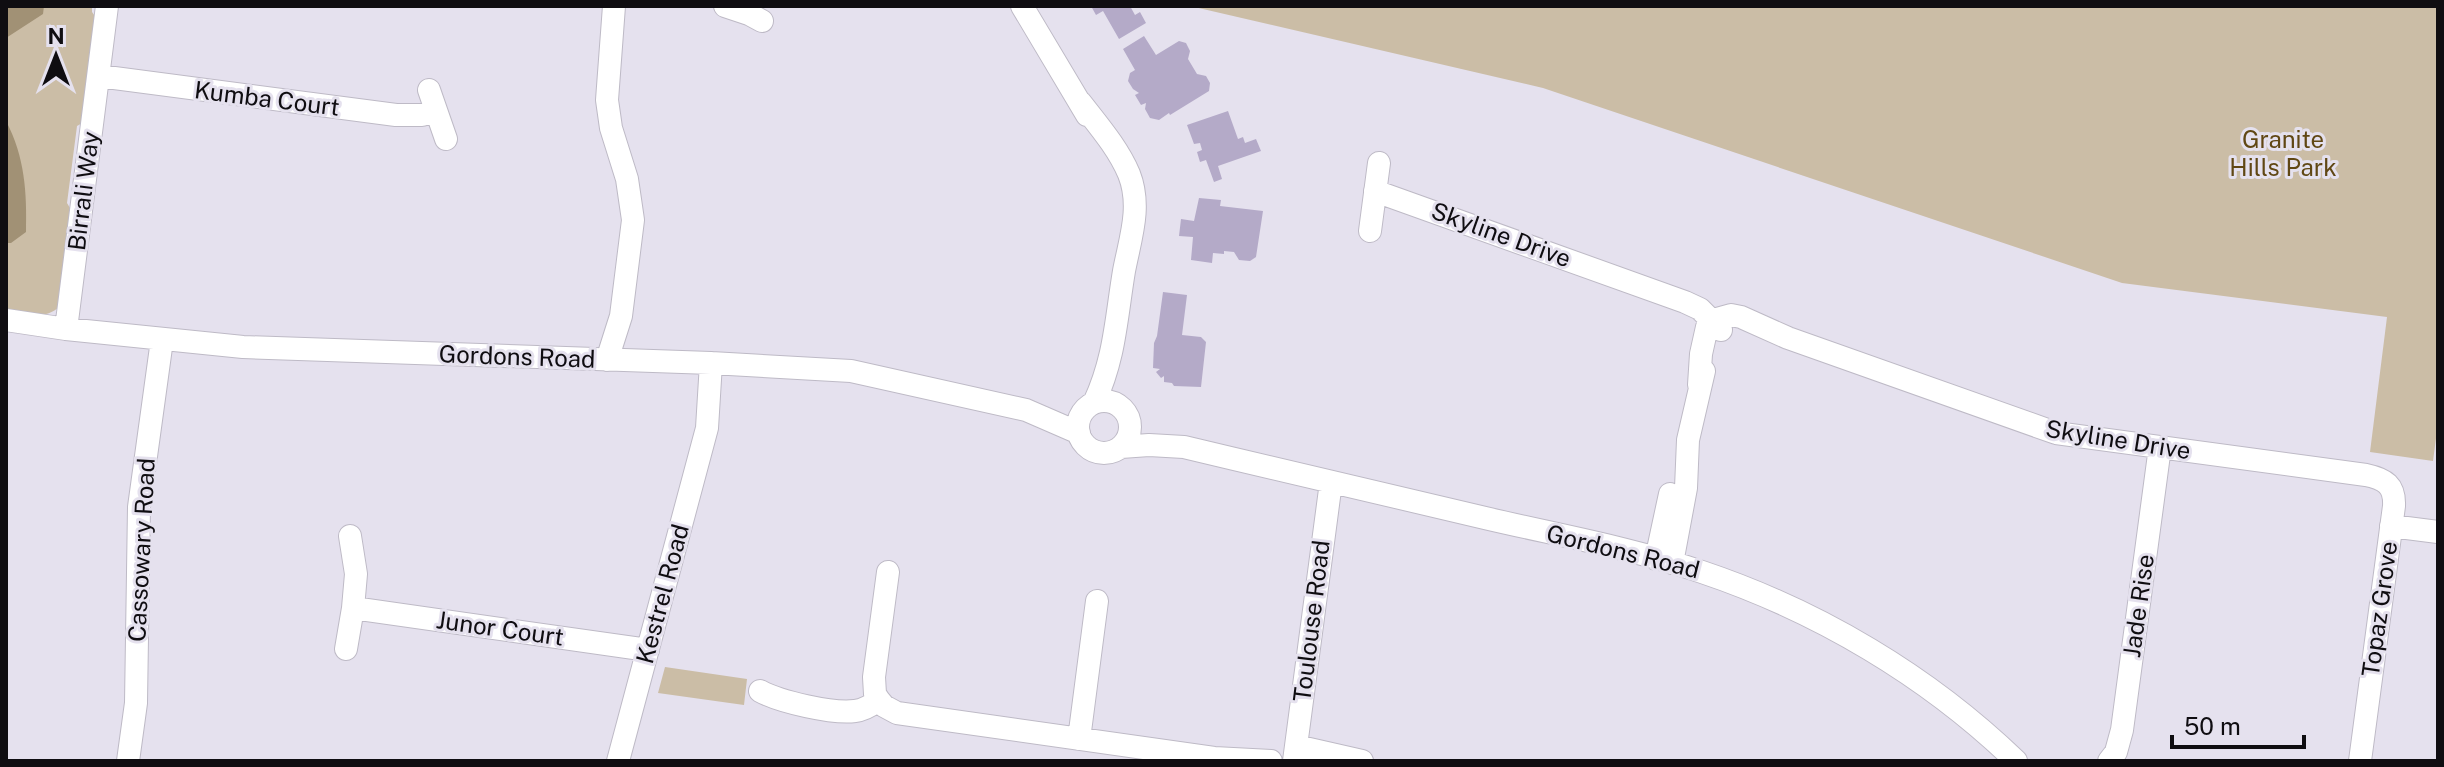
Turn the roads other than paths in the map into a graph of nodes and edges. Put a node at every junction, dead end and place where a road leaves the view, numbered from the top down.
1 (107, 6) edge
2 (614, 6) edge
3 (725, 6) edge
4 (1022, 6) edge
5 (762, 21) dead end
6 (99, 76) junction
7 (446, 139) dead end
8 (1379, 163) dead end
9 (1375, 191) junction
10 (1370, 231) dead end
11 (6, 320) edge
12 (1717, 326) junction
13 (66, 329) junction
14 (1116, 339) junction
15 (162, 340) junction
16 (616, 360) junction
17 (718, 363) junction
18 (1126, 413) junction
19 (1086, 416) junction
20 (1121, 447) junction
21 (1184, 447) junction
22 (2160, 447) junction
23 (2366, 475) joint
24 (1331, 482) junction
25 (2392, 521) junction
26 (2438, 524) edge
27 (2438, 532) edge
28 (350, 536) dead end
29 (1664, 561) junction
30 (888, 572) dead end
31 (1097, 601) dead end
32 (353, 608) junction
33 (346, 649) dead end
34 (648, 650) junction
35 (760, 691) dead end
36 (879, 700) junction
37 (1079, 739) junction
38 (1295, 753) edge
39 (2001, 756) edge
40 (1218, 760) edge
41 (128, 761) edge
42 (618, 761) edge
43 (1271, 761) edge
44 (1362, 761) edge
45 (2109, 761) edge
46 (2360, 761) edge

1 - 6 street, Birrali Way
2 - 16 street
3 - 5 street
4 - 14 street
6 - 7 street, Kumba Court
6 - 13 street, Birrali Way
8 - 9 street
9 - 10 street
9 - 12 street, Skyline Drive
11 - 13 street, Gordons Road
12 - 22 street, Skyline Drive
12 - 29 street
13 - 15 street, Gordons Road
14 - 18 street
14 - 19 street
15 - 16 street, Gordons Road
15 - 41 street, Cassowary Road
16 - 17 street, Gordons Road
17 - 19 street, Gordons Road
17 - 34 street, Kestrel Road
18 - 19 street
18 - 20 street
18 - 21 street, Gordons Road
19 - 20 street
20 - 21 street, Gordons Road
21 - 24 street, Gordons Road
22 - 23 street, Skyline Drive
22 - 45 street, Jade Rise
23 - 25 street, Topaz Grove
24 - 29 street, Gordons Road
24 - 38 street, Toulouse Road
25 - 26 street
25 - 27 street
25 - 46 street, Topaz Grove
28 - 32 street
29 - 39 street, Gordons Road
30 - 36 street
31 - 37 street
32 - 33 street
32 - 34 street, Junor Court
34 - 42 street, Kestrel Road
35 - 36 street
36 - 37 street
37 - 40 street
38 - 44 street
40 - 43 street

